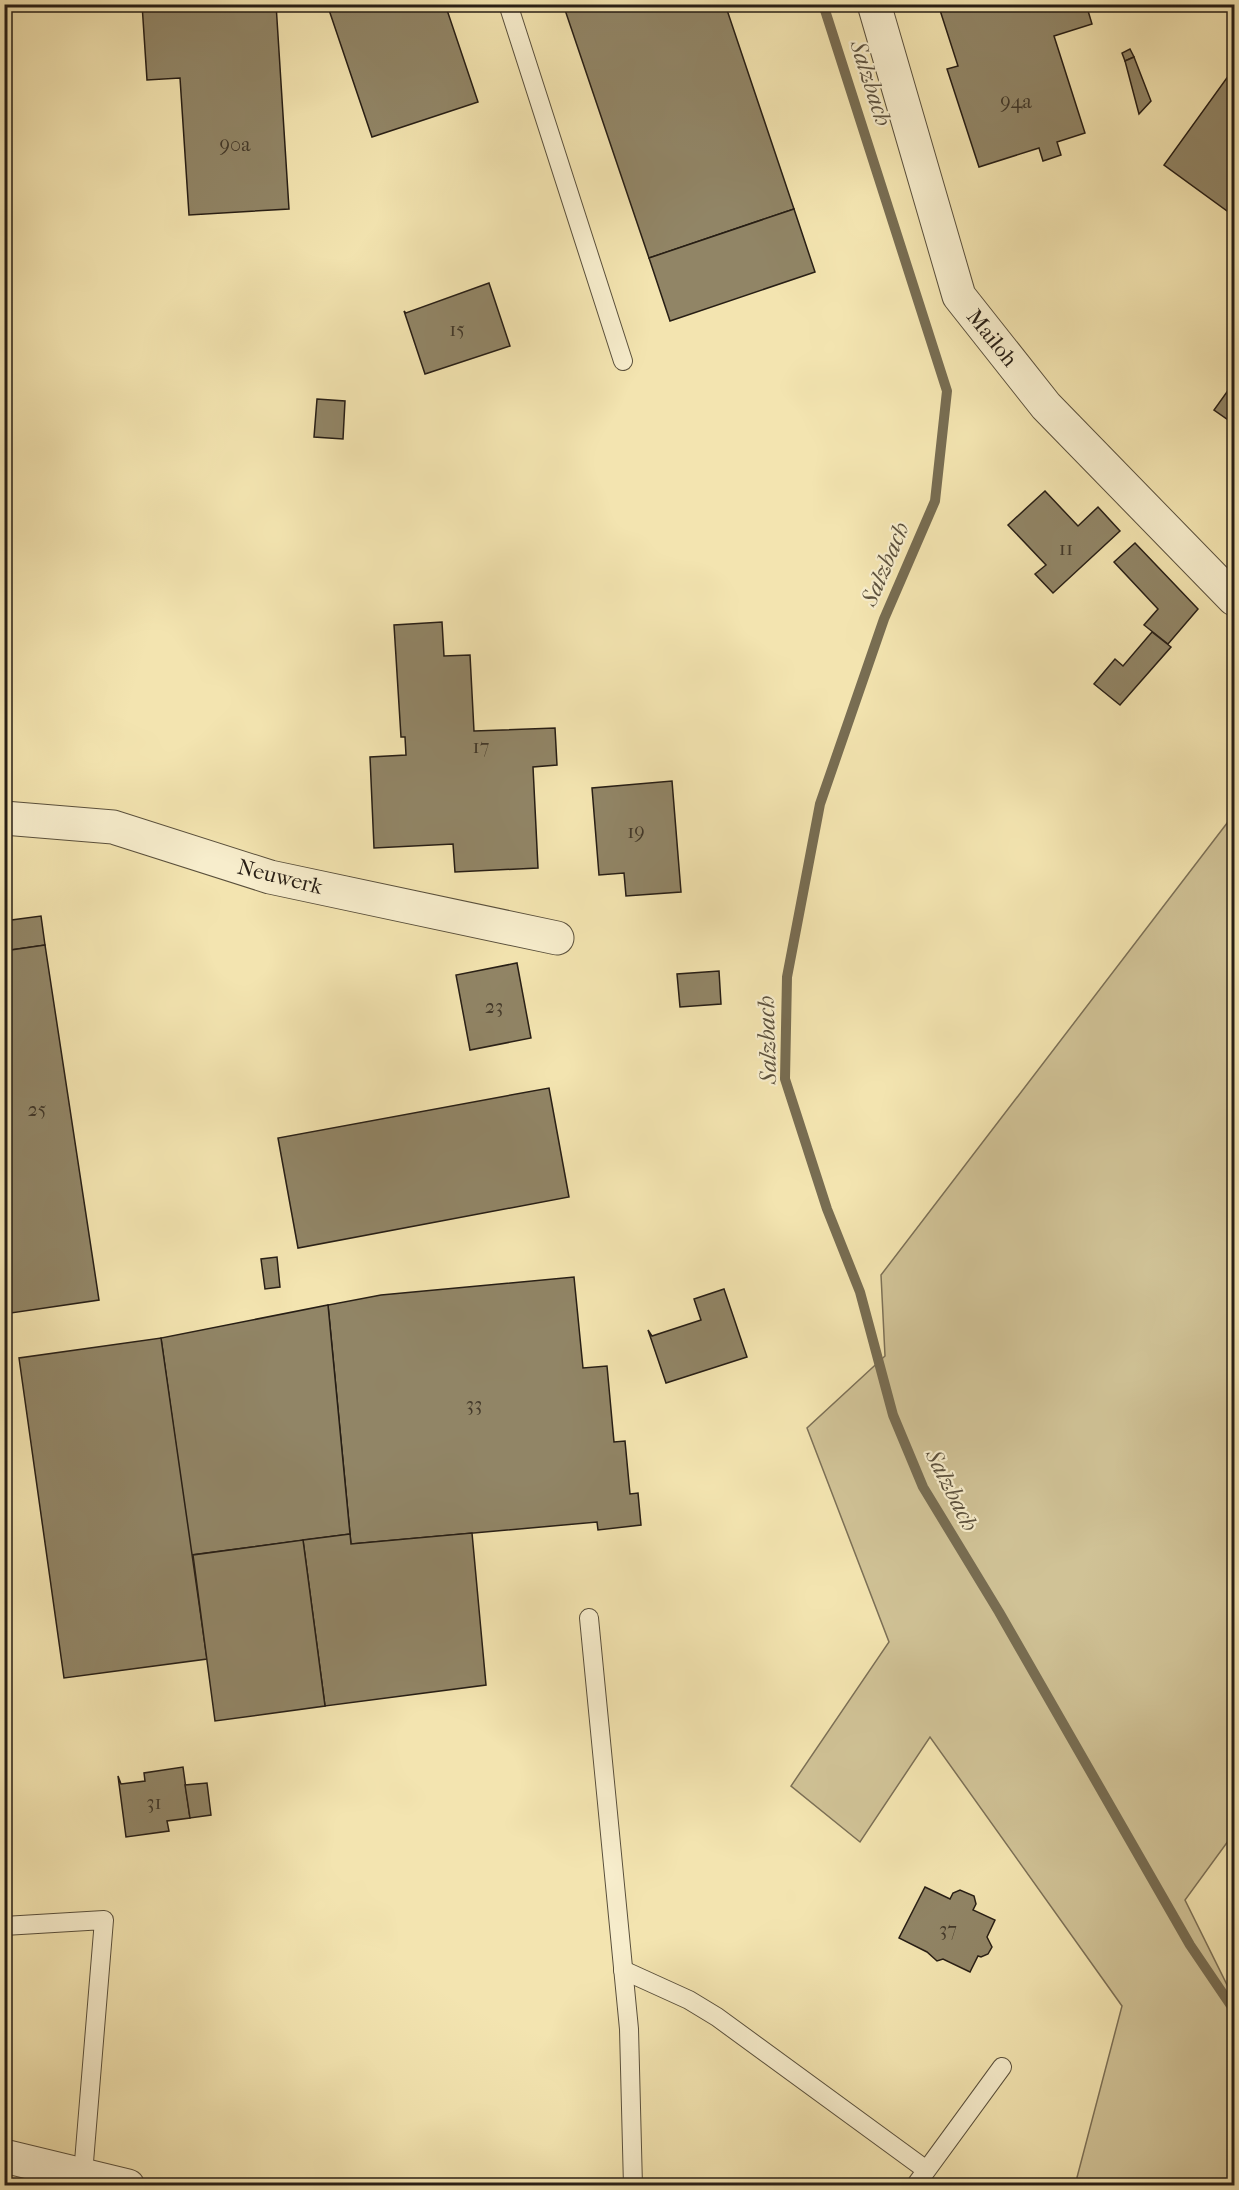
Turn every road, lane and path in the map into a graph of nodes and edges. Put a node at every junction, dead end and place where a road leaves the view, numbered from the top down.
1 (508, 4) edge
2 (873, 4) edge
3 (623, 361) dead end
4 (1234, 599) edge
5 (4, 818) edge
6 (557, 938) dead end
7 (589, 1618) dead end
8 (4, 1926) edge
9 (623, 1970) junction
10 (1002, 2067) dead end
11 (4, 2156) edge
12 (926, 2169) junction
13 (82, 2174) junction
14 (128, 2186) edge
15 (633, 2186) edge
16 (915, 2186) edge

1 - 3 lane
2 - 4 street, Mailoh
5 - 6 street, Neuwerk
7 - 9 lane
8 - 13 lane
9 - 12 lane
9 - 15 lane
10 - 12 lane
11 - 13 street
12 - 16 lane
13 - 14 street

